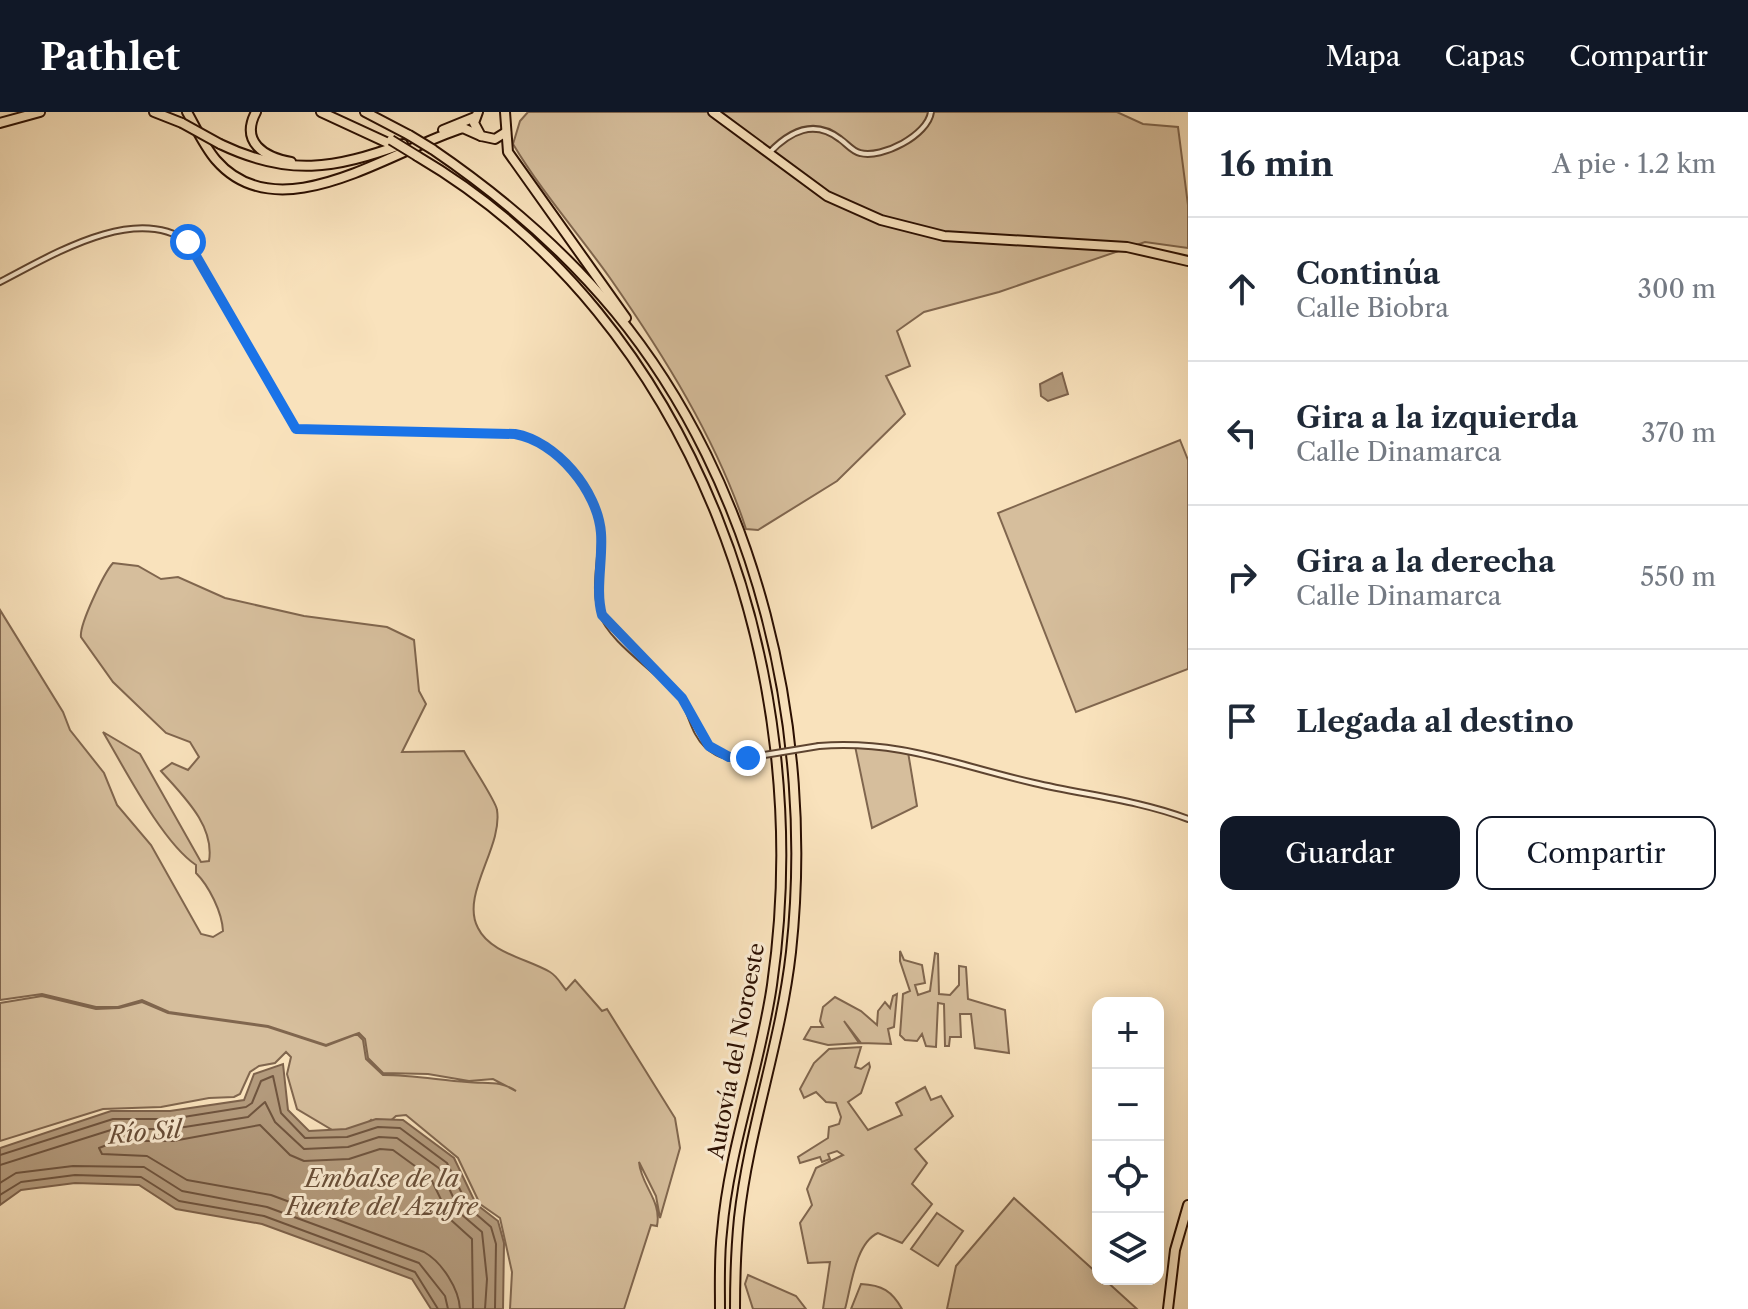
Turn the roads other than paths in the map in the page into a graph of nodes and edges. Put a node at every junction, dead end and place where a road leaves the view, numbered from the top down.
1 (40, 112) edge
2 (154, 112) edge
3 (187, 112) edge
4 (256, 112) edge
5 (321, 112) edge
6 (332, 112) edge
7 (365, 112) edge
8 (505, 112) edge
9 (515, 112) edge
10 (713, 112) edge
11 (931, 112) edge
12 (476, 114) edge
13 (0, 123) edge
14 (507, 128) junction
15 (443, 130) junction
16 (479, 133) junction
17 (389, 142) junction
18 (767, 154) junction
19 (335, 165) junction
20 (1188, 261) edge
21 (0, 282) edge
22 (712, 471) junction
23 (1188, 819) edge
24 (1188, 1205) edge
25 (720, 1309) edge
26 (735, 1309) edge
27 (1168, 1309) edge

1 - 13 highway
2 - 19 highway, bridge
3 - 16 highway
4 - 19 highway
5 - 17 highway
6 - 17 highway, Autovía del Noroeste
7 - 22 highway, Autovía del Noroeste, bridge
8 - 14 highway
9 - 14 highway
10 - 18 highway
11 - 18 street
12 - 15 highway
12 - 16 highway
14 - 16 highway
14 - 22 highway
15 - 16 highway
15 - 19 highway
17 - 25 highway, Autovía del Noroeste, bridge
18 - 20 highway
21 - 23 street, bridge
22 - 26 highway, Autovía del Noroeste
24 - 27 highway

